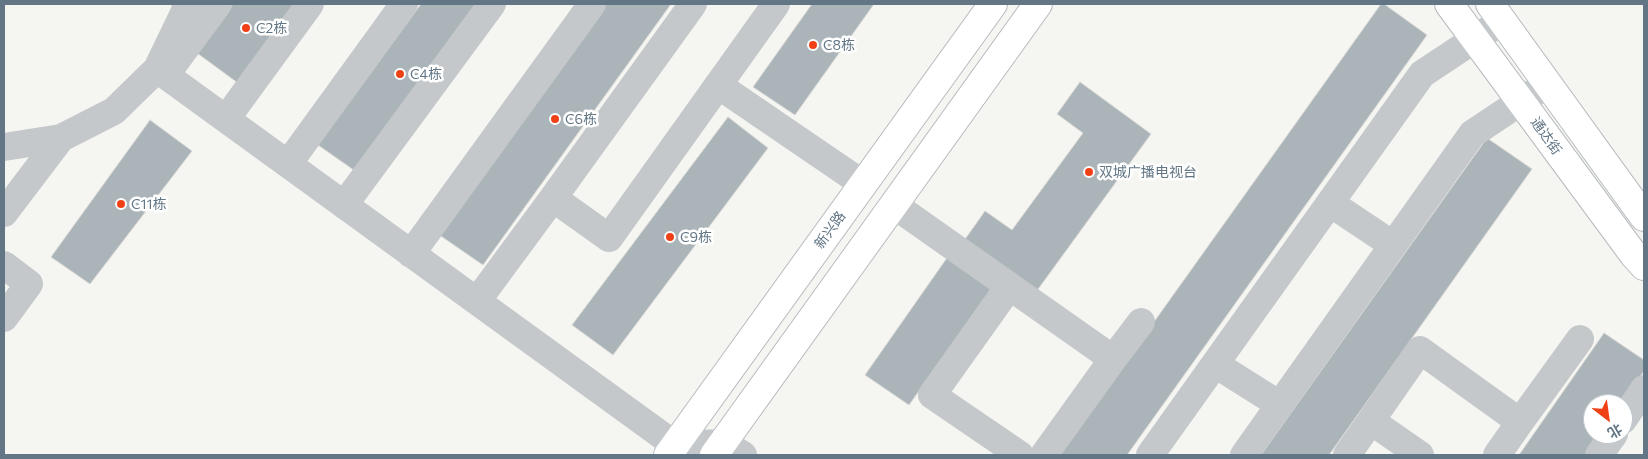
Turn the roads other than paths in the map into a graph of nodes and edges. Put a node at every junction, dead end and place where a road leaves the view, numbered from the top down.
1 (186, 4) edge
2 (218, 4) edge
3 (310, 4) edge
4 (404, 4) edge
5 (492, 4) edge
6 (592, 4) edge
7 (693, 4) edge
8 (776, 4) edge
9 (993, 4) edge
10 (1038, 4) edge
11 (1449, 4) edge
12 (1496, 12) edge
13 (1475, 39) junction
14 (161, 72) junction
15 (1546, 84) junction
16 (718, 85) junction
17 (1520, 101) junction
18 (226, 120) junction
19 (61, 138) junction
20 (4, 147) edge
21 (288, 164) junction
22 (863, 184) junction
23 (553, 198) junction
24 (1330, 203) junction
25 (344, 205) junction
26 (894, 205) junction
27 (4, 213) edge
28 (1644, 217) edge
29 (1393, 246) junction
30 (411, 254) junction
31 (4, 265) edge
32 (1644, 266) edge
33 (1009, 287) junction
34 (477, 301) junction
35 (4, 318) edge
36 (1140, 322) dead end
37 (1580, 339) dead end
38 (1113, 360) junction
39 (1215, 364) junction
40 (1644, 389) edge
41 (1280, 405) junction
42 (1633, 405) edge
43 (1372, 421) junction
44 (1520, 422) junction
45 (1607, 444) edge
46 (704, 450) edge
47 (1020, 455) edge
48 (1044, 455) edge
49 (1150, 455) edge
50 (1244, 455) edge
51 (1347, 455) edge
52 (1420, 455) edge
53 (1497, 455) edge
54 (1599, 455) edge

1 - 14 street
2 - 14 street
3 - 18 street
4 - 21 street
5 - 25 street
6 - 30 street
7 - 23 street
8 - 16 street
9 - 22 main road, 新兴路
10 - 26 main road
11 - 13 main road, 通达街
12 - 13 street
12 - 15 main road
13 - 17 main road, 通达街
13 - 24 street
14 - 18 street
14 - 19 street
15 - 17 street
15 - 28 main road
16 - 22 street
16 - 23 street
17 - 29 street
17 - 32 main road, 通达街
18 - 21 street
19 - 20 street
19 - 27 street
21 - 25 street
22 - 46 main road, 新兴路
23 - 34 street
24 - 29 street
24 - 39 street
25 - 30 street
26 - 33 street
26 - 46 main road
29 - 41 street
30 - 34 street
31 - 35 street
33 - 38 street
33 - 47 street
34 - 46 street
36 - 38 street
37 - 44 street
38 - 48 street
39 - 41 street
39 - 49 street
40 - 42 street
41 - 50 street
43 - 44 street
43 - 51 street
43 - 52 street
44 - 53 street
45 - 54 street

